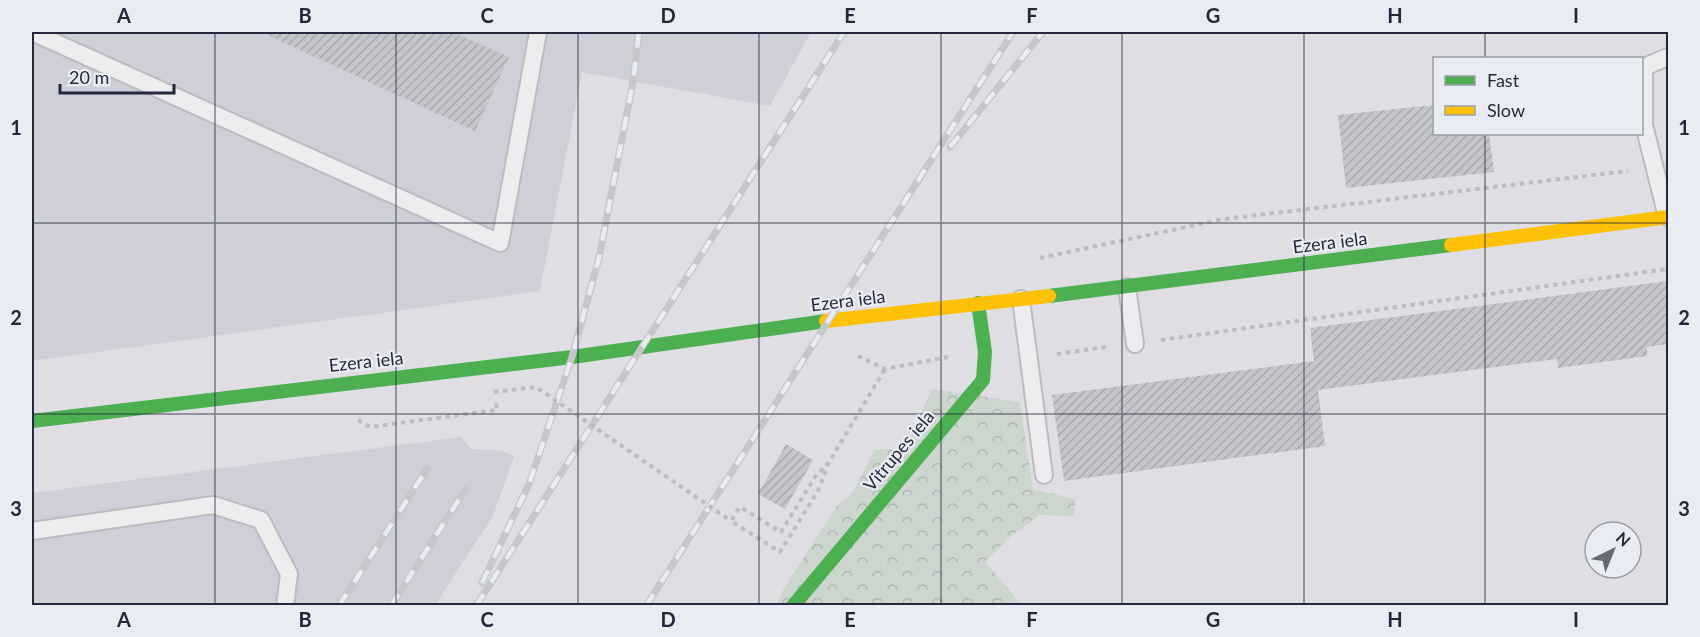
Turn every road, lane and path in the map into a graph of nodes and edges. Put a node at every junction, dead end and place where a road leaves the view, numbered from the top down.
1 (32, 32) edge
2 (538, 32) edge
3 (1668, 57) edge
4 (1668, 217) edge
5 (1668, 268) edge
6 (1127, 287) junction
7 (1021, 298) junction
8 (978, 303) junction
9 (1135, 344) junction
10 (854, 353) dead end
11 (1049, 355) dead end
12 (494, 392) dead end
13 (496, 402) dead end
14 (356, 419) dead end
15 (32, 421) edge
16 (828, 462) junction
17 (1044, 475) dead end
18 (731, 521) junction
19 (32, 531) edge
20 (285, 606) edge
21 (793, 606) edge

1 - 2 lane
3 - 4 lane
4 - 6 street, Ezera iela
5 - 9 path
6 - 7 street, Ezera iela
6 - 9 lane
7 - 8 street, Ezera iela
7 - 17 lane
8 - 15 street, Ezera iela
8 - 21 street, Vitrupes iela
9 - 11 path
10 - 16 path
12 - 18 path, bridge
13 - 14 path
16 - 18 path
16 - 18 path
19 - 20 lane

